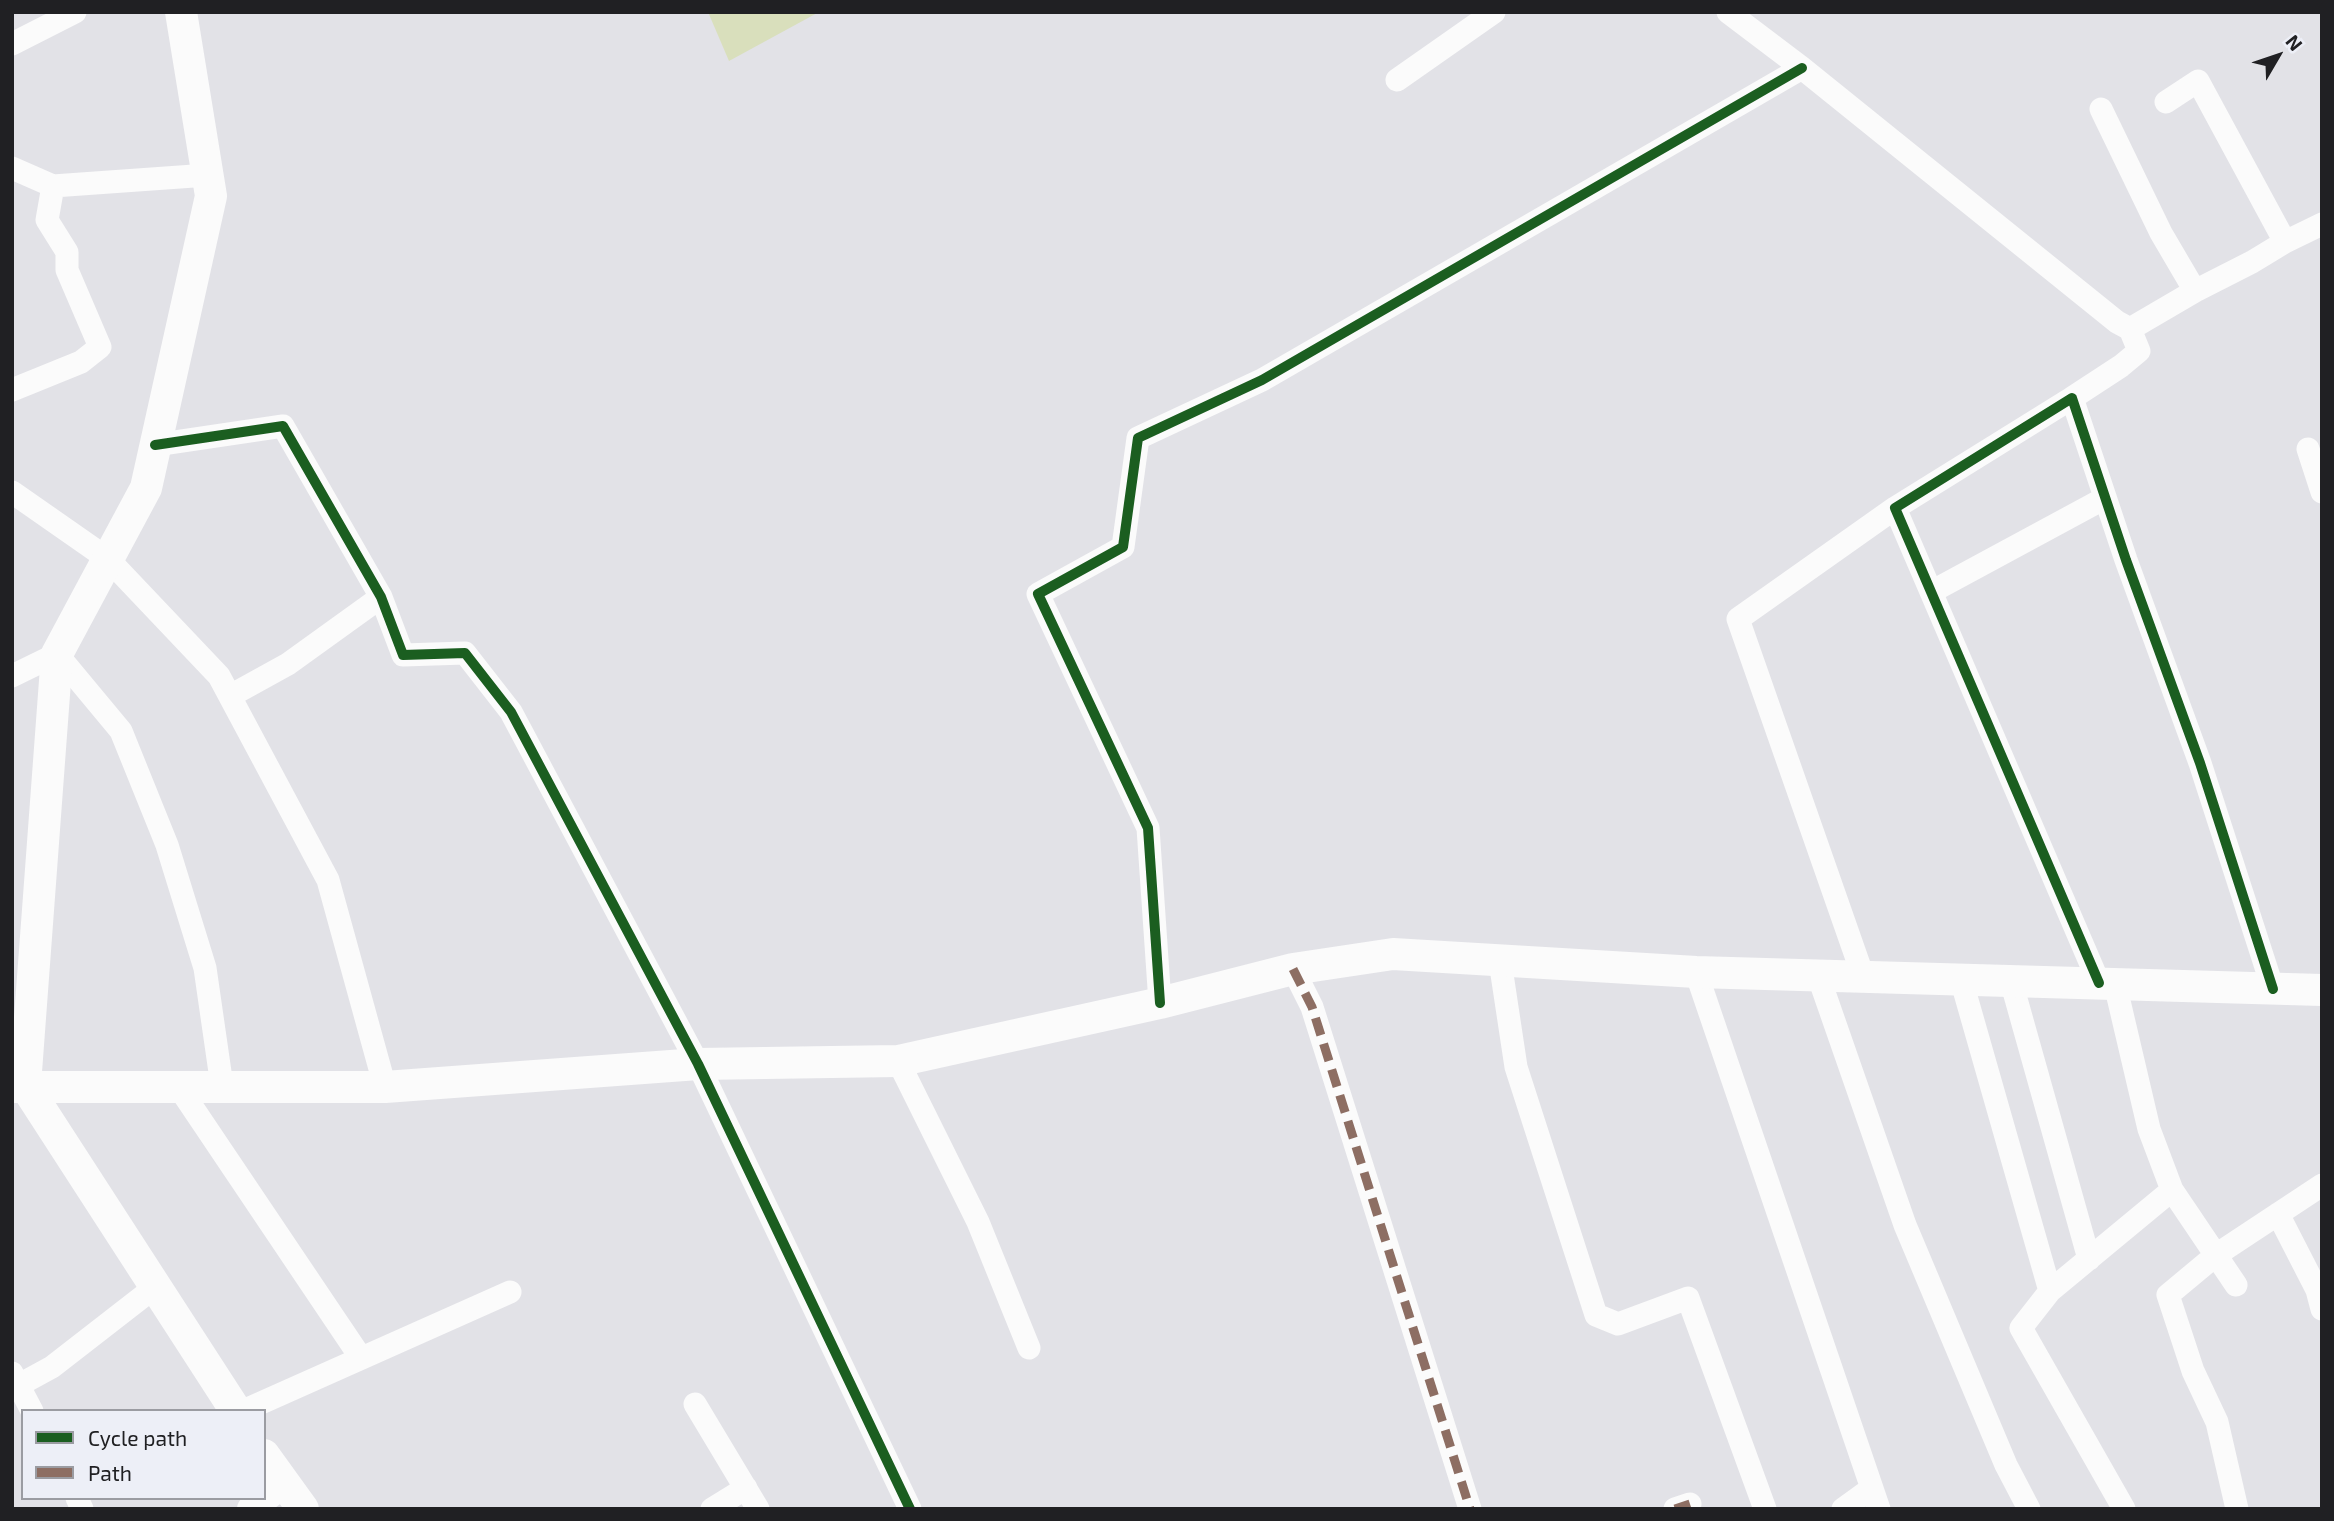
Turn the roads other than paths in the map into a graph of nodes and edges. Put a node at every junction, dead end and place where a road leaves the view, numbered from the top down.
1 (75, 12) edge
2 (181, 12) edge
3 (1494, 12) edge
4 (1728, 12) edge
5 (12, 44) edge
6 (1802, 68) junction
7 (1397, 80) dead end
8 (2166, 102) dead end
9 (2101, 109) dead end
10 (12, 168) edge
11 (208, 175) junction
12 (53, 186) junction
13 (2322, 224) edge
14 (2285, 242) junction
15 (2195, 291) junction
16 (2130, 329) junction
17 (12, 390) edge
18 (2072, 398) junction
19 (155, 445) junction
20 (2308, 449) dead end
21 (12, 492) edge
22 (2322, 492) edge
23 (2105, 498) junction
24 (1895, 508) junction
25 (108, 559) junction
26 (1931, 592) junction
27 (381, 597) junction
28 (57, 654) junction
29 (12, 676) edge
30 (230, 696) junction
31 (1500, 961) junction
32 (1293, 969) junction
33 (1696, 972) junction
34 (1818, 975) junction
35 (1863, 976) junction
36 (1961, 979) junction
37 (2011, 981) junction
38 (2107, 984) junction
39 (2273, 989) junction
40 (2322, 990) edge
41 (1160, 1003) junction
42 (898, 1061) junction
43 (698, 1064) junction
44 (19, 1086) edge
45 (178, 1086) junction
46 (222, 1086) junction
47 (385, 1087) junction
48 (2322, 1185) edge
49 (2172, 1189) junction
50 (2278, 1214) junction
51 (2216, 1255) junction
52 (2089, 1259) junction
53 (2236, 1285) dead end
54 (155, 1287) junction
55 (2050, 1291) junction
56 (510, 1292) dead end
57 (2322, 1309) edge
58 (1029, 1348) dead end
59 (361, 1358) junction
60 (15, 1379) edge
61 (695, 1404) dead end
62 (31, 1409) edge
63 (235, 1409) edge
64 (247, 1409) edge
65 (266, 1458) edge
66 (283, 1484) junction
67 (746, 1488) junction
68 (266, 1497) edge
69 (1876, 1498) edge
70 (303, 1509) edge
71 (712, 1509) edge
72 (758, 1509) edge
73 (910, 1509) edge
74 (1470, 1509) edge
75 (1765, 1509) edge
76 (1843, 1509) edge
77 (2029, 1509) edge
78 (2124, 1509) edge
79 (2237, 1509) edge

1 - 5 street
2 - 11 main road
3 - 7 street
4 - 6 street
6 - 16 street
6 - 41 street
8 - 14 street
9 - 15 street
10 - 12 street
11 - 12 street
11 - 19 main road
12 - 17 street
13 - 14 street
14 - 15 street
15 - 16 street
16 - 18 street
18 - 23 street
18 - 24 street
19 - 25 main road
19 - 27 street
20 - 22 street
21 - 25 street
23 - 26 street
23 - 39 street
24 - 26 street
24 - 35 street
25 - 28 main road
25 - 30 street
26 - 38 street
27 - 30 street
27 - 43 street
28 - 29 street
28 - 44 main road
28 - 46 street
30 - 47 street
31 - 32 main road
31 - 33 main road
31 - 75 street
32 - 41 main road
32 - 74 street
33 - 34 main road
33 - 69 street
34 - 35 main road
34 - 77 street
35 - 36 main road
36 - 37 main road
36 - 55 street
37 - 38 main road
37 - 52 street
38 - 39 main road
38 - 49 street
39 - 40 main road
41 - 42 main road
42 - 43 main road
42 - 58 street
43 - 47 main road
43 - 73 street
44 - 45 main road
44 - 54 main road
45 - 46 main road
45 - 59 street
46 - 47 main road
48 - 50 street
49 - 51 street
49 - 52 street
50 - 51 street
50 - 57 street
51 - 53 street
51 - 79 street
52 - 55 street
54 - 60 street
54 - 63 main road
55 - 78 street
56 - 59 street
59 - 64 street
60 - 62 street
61 - 67 street
65 - 66 main road
66 - 68 street
66 - 70 main road
67 - 71 street
67 - 72 street
69 - 76 street

